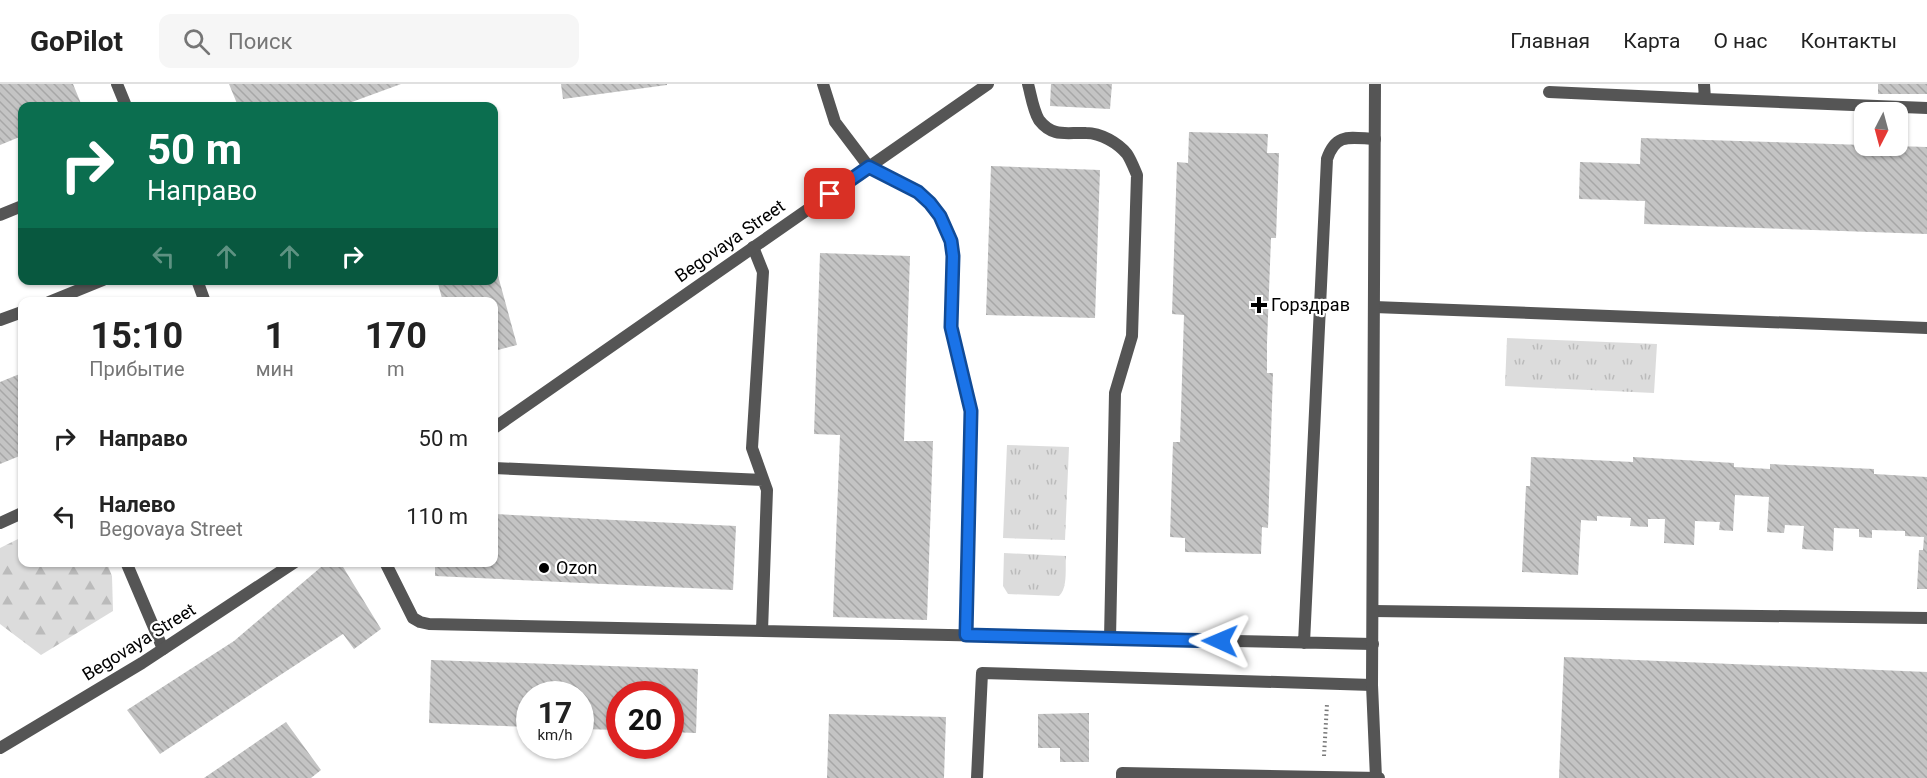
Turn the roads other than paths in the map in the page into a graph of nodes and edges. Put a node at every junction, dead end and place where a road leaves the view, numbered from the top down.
1 (117, 84) edge
2 (823, 84) edge
3 (988, 84) edge
4 (1028, 84) edge
5 (1375, 84) edge
6 (1704, 84) edge
7 (1549, 92) dead end
8 (1704, 99) junction
9 (124, 102) edge
10 (1927, 108) edge
11 (1375, 139) junction
12 (869, 167) junction
13 (18, 207) edge
14 (0, 214) edge
15 (753, 247) junction
16 (91, 285) edge
17 (61, 297) edge
18 (1374, 307) junction
19 (18, 313) edge
20 (0, 320) edge
21 (1927, 328) edge
22 (498, 425) edge
23 (498, 468) edge
24 (763, 480) junction
25 (18, 515) edge
26 (0, 523) edge
27 (128, 567) edge
28 (287, 567) edge
29 (388, 567) edge
30 (1373, 611) junction
31 (1927, 618) edge
32 (762, 631) junction
33 (966, 635) junction
34 (1110, 639) junction
35 (1304, 642) junction
36 (1373, 644) junction
37 (163, 649) junction
38 (1372, 684) junction
39 (0, 748) edge
40 (1292, 777) edge
41 (1322, 777) edge
42 (977, 778) edge
43 (1122, 778) edge
44 (1377, 778) edge

1 - 9 street
2 - 12 street
3 - 12 street, Begovaya Street
4 - 34 street
5 - 11 street
6 - 8 street
7 - 8 street
8 - 10 street
11 - 18 street
11 - 35 street
12 - 15 street, Begovaya Street
12 - 33 street
13 - 14 street
15 - 22 street, Begovaya Street
15 - 24 street
16 - 17 street
18 - 21 street
18 - 30 street
19 - 20 street
23 - 24 street
24 - 32 street
25 - 26 street
27 - 37 street
28 - 37 street, Begovaya Street
29 - 32 street
30 - 31 street
30 - 36 street
32 - 33 street
33 - 34 street
34 - 35 street
35 - 36 street
36 - 38 street
37 - 39 street, Begovaya Street
38 - 42 street
38 - 44 street
40 - 41 street
40 - 43 street
41 - 44 street

